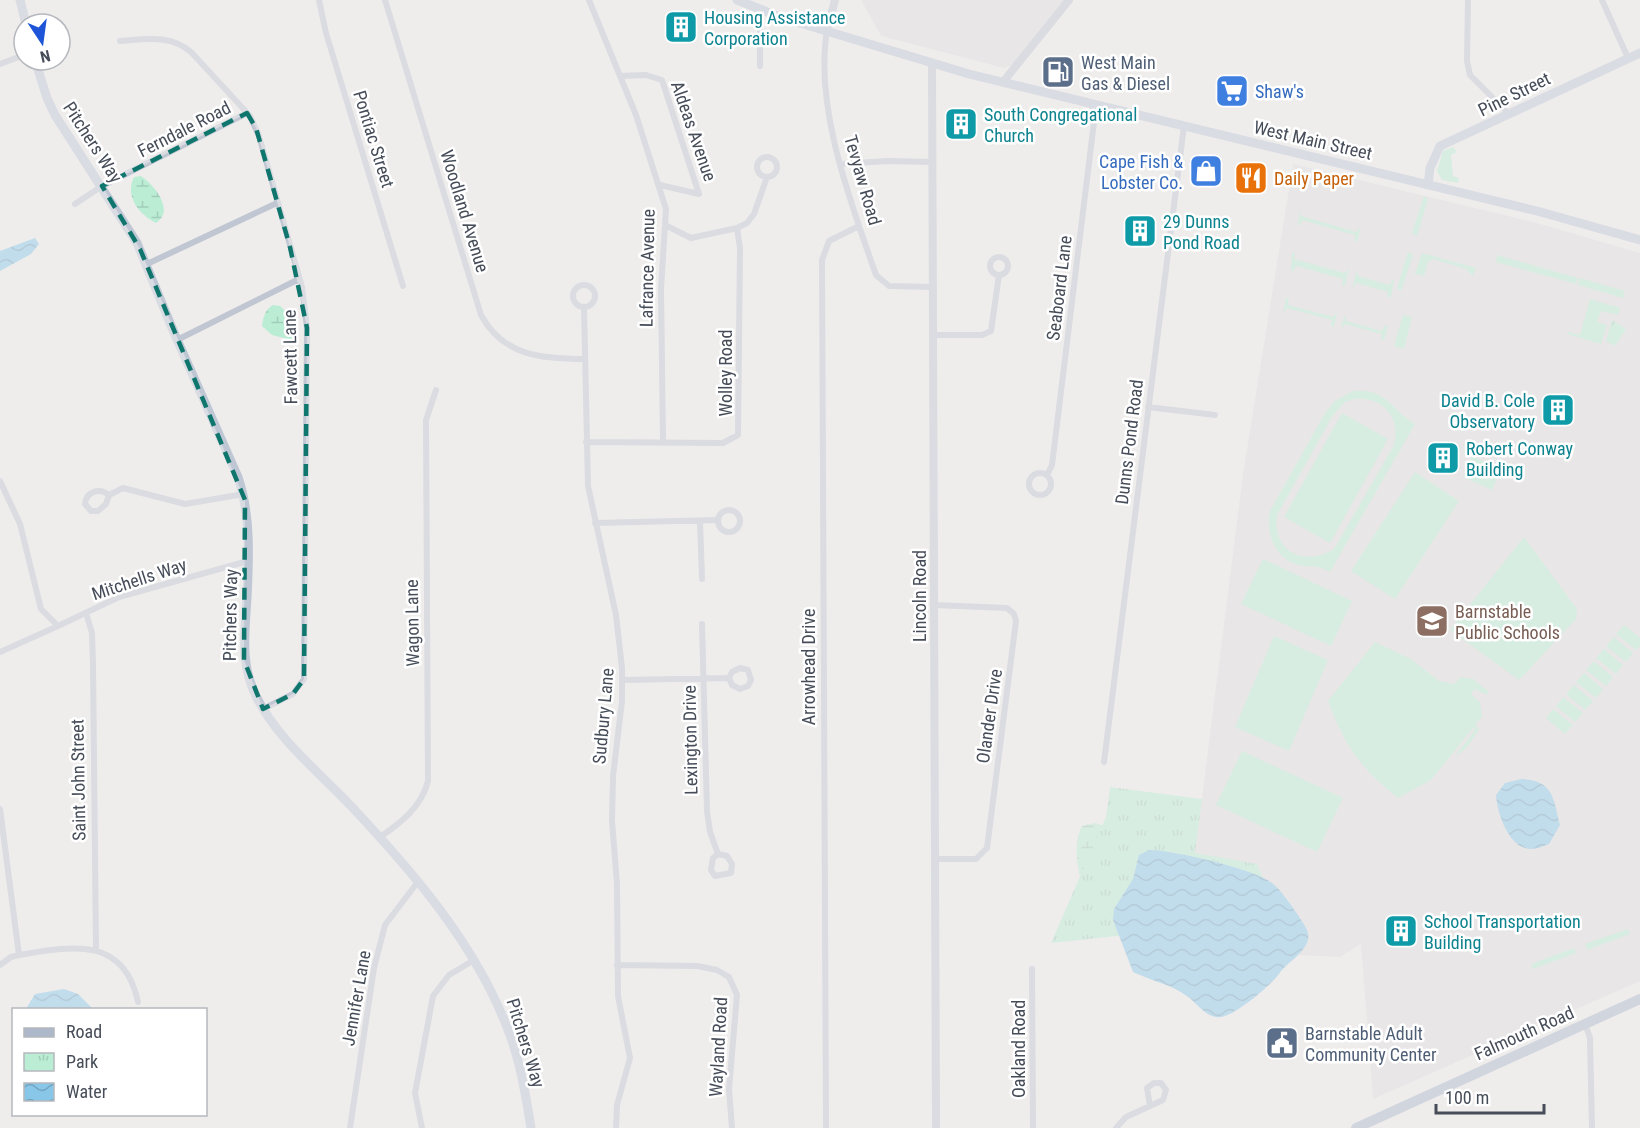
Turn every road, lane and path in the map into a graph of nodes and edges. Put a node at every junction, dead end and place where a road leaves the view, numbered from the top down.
1 (319, 0) edge
2 (385, 0) edge
3 (589, 0) edge
4 (737, 0) edge
5 (835, 0) edge
6 (1069, 0) edge
7 (1468, 0) edge
8 (1602, 0) edge
9 (760, 10) junction
10 (827, 31) junction
11 (120, 41) dead end
12 (1640, 53) edge
13 (1628, 58) junction
14 (932, 63) junction
15 (760, 66) dead end
16 (39, 72) edge
17 (620, 76) junction
18 (1003, 82) junction
19 (1092, 103) junction
20 (247, 113) junction
21 (1510, 115) junction
22 (1184, 126) junction
23 (932, 162) junction
24 (841, 164) junction
25 (766, 177) dead end
26 (660, 185) junction
27 (1428, 185) junction
28 (102, 186) junction
29 (277, 203) junction
30 (75, 204) dead end
31 (665, 225) junction
32 (859, 226) junction
33 (737, 228) junction
34 (1640, 240) edge
35 (147, 264) junction
36 (999, 275) dead end
37 (299, 279) junction
38 (403, 286) dead end
39 (933, 287) junction
40 (584, 307) dead end
41 (933, 335) junction
42 (177, 340) junction
43 (585, 359) junction
44 (436, 390) dead end
45 (1148, 407) junction
46 (1215, 415) dead end
47 (586, 442) junction
48 (663, 442) junction
49 (1047, 475) dead end
50 (0, 481) edge
51 (244, 494) junction
52 (109, 495) dead end
53 (700, 520) junction
54 (718, 520) dead end
55 (595, 523) junction
56 (248, 561) junction
57 (702, 579) dead end
58 (934, 606) junction
59 (86, 613) junction
60 (702, 624) dead end
61 (58, 626) junction
62 (0, 652) edge
63 (703, 678) junction
64 (729, 678) dead end
65 (623, 680) junction
66 (263, 709) junction
67 (1104, 762) dead end
68 (0, 810) edge
69 (380, 837) junction
70 (718, 854) dead end
71 (935, 859) junction
72 (417, 883) junction
73 (96, 949) junction
74 (20, 955) junction
75 (474, 960) junction
76 (0, 965) edge
77 (617, 965) junction
78 (1032, 969) dead end
79 (1640, 999) edge
80 (138, 1002) dead end
81 (1585, 1024) junction
82 (1150, 1106) dead end
83 (1374, 1124) edge
84 (350, 1128) edge
85 (422, 1128) edge
86 (531, 1128) edge
87 (616, 1128) edge
88 (732, 1128) edge
89 (826, 1128) edge
90 (936, 1128) edge
91 (1032, 1128) edge
92 (1116, 1128) edge
93 (1356, 1128) edge
94 (1592, 1128) edge

1 - 38 street, Pontiac Street
2 - 43 street, Woodland Avenue
3 - 17 street, Lafrance Avenue
4 - 9 main road, West Main Street
5 - 10 street
6 - 18 street
7 - 21 street
8 - 13 street
9 - 10 main road, West Main Street
9 - 15 street
10 - 14 main road, West Main Street
10 - 24 street, Tevyaw Road
11 - 20 street, Fawcett Lane
12 - 13 main road, Pine Street
13 - 21 main road, Pine Street
14 - 18 main road, West Main Street
14 - 23 street, Lincoln Road
16 - 28 main road, Pitchers Way
17 - 26 street, Lafrance Avenue
17 - 26 street, Aldeas Avenue
18 - 19 main road, West Main Street
19 - 22 main road, West Main Street
19 - 49 street, Seaboard Lane
20 - 28 street, Ferndale Road
20 - 29 street, Fawcett Lane
21 - 27 main road, Pine Street
22 - 27 main road, West Main Street
22 - 45 street, Dunns Pond Road
23 - 24 street
23 - 39 street, Lincoln Road
24 - 32 street, Tevyaw Road
25 - 33 street
26 - 31 street, Lafrance Avenue
27 - 34 main road, West Main Street
28 - 30 street, Ferndale Road
28 - 35 main road, Pitchers Way
29 - 35 street
29 - 37 street, Fawcett Lane
31 - 33 street
31 - 48 street, Lafrance Avenue
32 - 39 street, Tevyaw Road
32 - 89 street, Arrowhead Drive
33 - 48 street, Wolley Road
35 - 42 main road, Pitchers Way
36 - 41 street
37 - 42 street
37 - 66 street, Fawcett Lane
39 - 41 street, Lincoln Road
40 - 43 street, Sudbury Lane
41 - 58 street, Lincoln Road
42 - 51 main road, Pitchers Way
43 - 47 street, Sudbury Lane
44 - 69 street, Wagon Lane
45 - 46 street
45 - 67 street, Dunns Pond Road
47 - 48 street, Wolley Road
47 - 55 street, Sudbury Lane
50 - 61 street
51 - 52 street
51 - 56 main road, Pitchers Way
53 - 54 street
53 - 55 street
53 - 57 street
55 - 65 street, Sudbury Lane
56 - 59 street, Mitchells Way
56 - 66 main road, Pitchers Way
58 - 71 street, Lincoln Road
58 - 71 street, Olander Drive
59 - 61 street, Mitchells Way
59 - 73 street, Saint John Street
60 - 63 street, Lexington Drive
61 - 62 street, Mitchells Way
63 - 64 street
63 - 65 street
63 - 70 street, Lexington Drive
65 - 77 street, Sudbury Lane
66 - 69 main road, Pitchers Way
68 - 74 street
69 - 72 main road, Pitchers Way
71 - 90 street, Lincoln Road
72 - 75 main road, Pitchers Way
72 - 84 street, Jennifer Lane
73 - 74 street
73 - 80 street
74 - 76 street
75 - 85 street
75 - 86 main road, Pitchers Way
77 - 87 street, Sudbury Lane
77 - 88 street, Wayland Road
78 - 91 street, Oakland Road
79 - 81 main road, Falmouth Road
81 - 83 main road, Falmouth Road
81 - 94 street
82 - 92 street
83 - 93 main road, Falmouth Road

